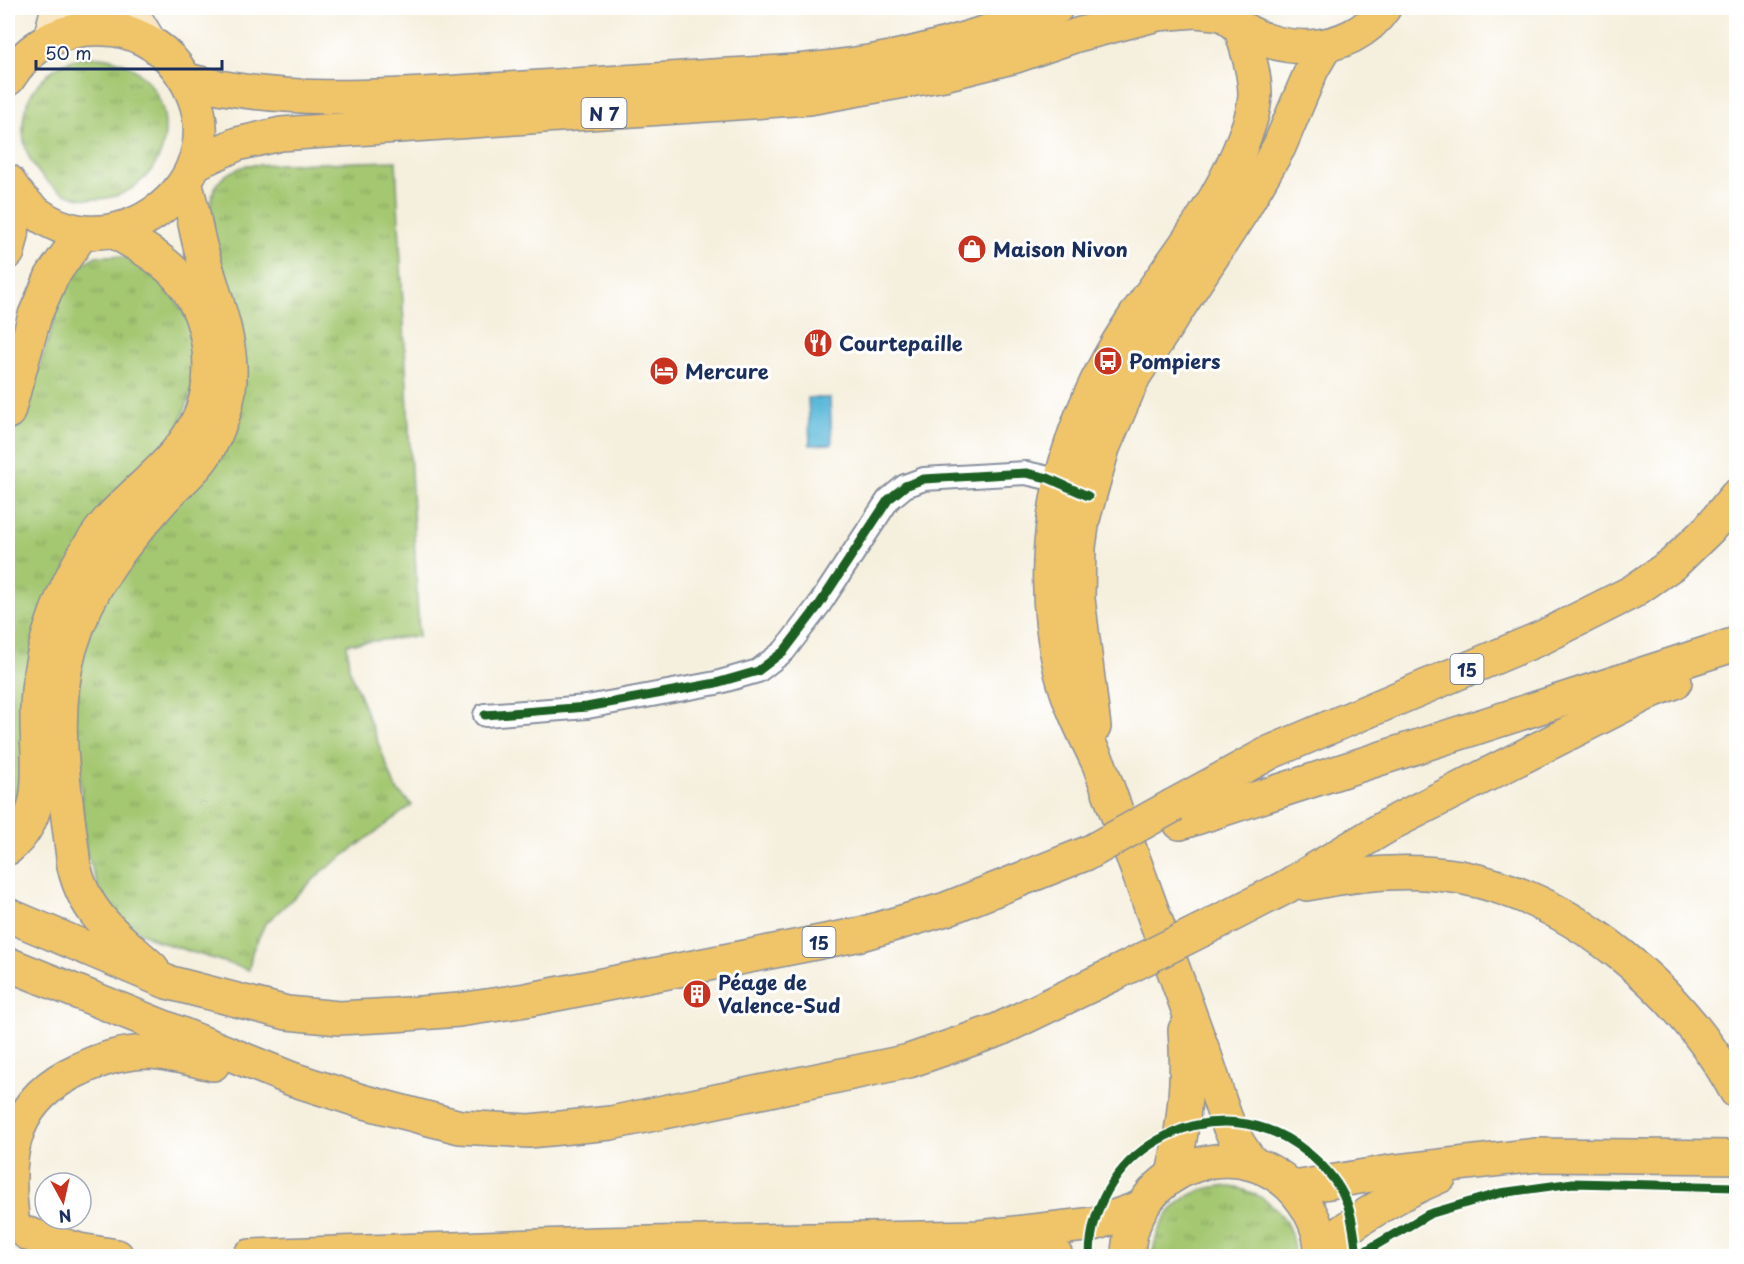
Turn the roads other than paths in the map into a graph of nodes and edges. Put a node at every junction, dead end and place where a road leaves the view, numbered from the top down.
1 (58, 8) edge
2 (129, 8) edge
3 (1056, 8) edge
4 (1384, 8) edge
5 (1228, 17) edge
6 (50, 38) junction
7 (149, 41) junction
8 (1326, 45) junction
9 (8, 79) edge
10 (187, 80) junction
11 (190, 173) junction
12 (12, 187) edge
13 (98, 232) junction
14 (8, 252) edge
15 (8, 412) edge
16 (1074, 491) junction
17 (1737, 496) edge
18 (1737, 644) edge
19 (1737, 660) edge
20 (485, 715) dead end
21 (1177, 814) junction
22 (8, 848) edge
23 (1284, 888) junction
24 (8, 915) edge
25 (8, 964) edge
26 (167, 981) junction
27 (1182, 995) junction
28 (292, 1079) junction
29 (1737, 1091) edge
30 (1737, 1157) edge
31 (1473, 1161) junction
32 (1252, 1164) junction
33 (1173, 1174) junction
34 (1294, 1188) junction
35 (1142, 1207) junction
36 (21, 1231) edge
37 (979, 1237) junction
38 (1321, 1252) edge
39 (117, 1257) edge
40 (250, 1257) edge
41 (1056, 1257) edge
42 (1128, 1257) edge

1 - 6 main road
2 - 7 main road
3 - 10 main road, N 7
4 - 8 main road
5 - 8 main road
5 - 11 main road, N 7
5 - 16 main road
6 - 7 main road
6 - 9 main road
7 - 10 main road
8 - 16 main road
10 - 11 main road
11 - 13 main road
11 - 26 main road
12 - 13 main road
12 - 14 main road
13 - 15 main road
13 - 22 main road
16 - 20 street
16 - 27 main road
17 - 21 main road, 15
18 - 21 main road
19 - 23 main road
21 - 26 main road, 15, bridge
23 - 28 main road, bridge
23 - 29 main road
24 - 26 main road
25 - 28 main road
27 - 32 main road
27 - 33 main road
28 - 36 main road
30 - 31 main road
31 - 34 main road
31 - 38 main road
32 - 33 main road
32 - 34 main road
33 - 35 main road
34 - 38 main road
35 - 37 main road
35 - 42 main road
36 - 39 main road
37 - 40 main road
37 - 41 main road

